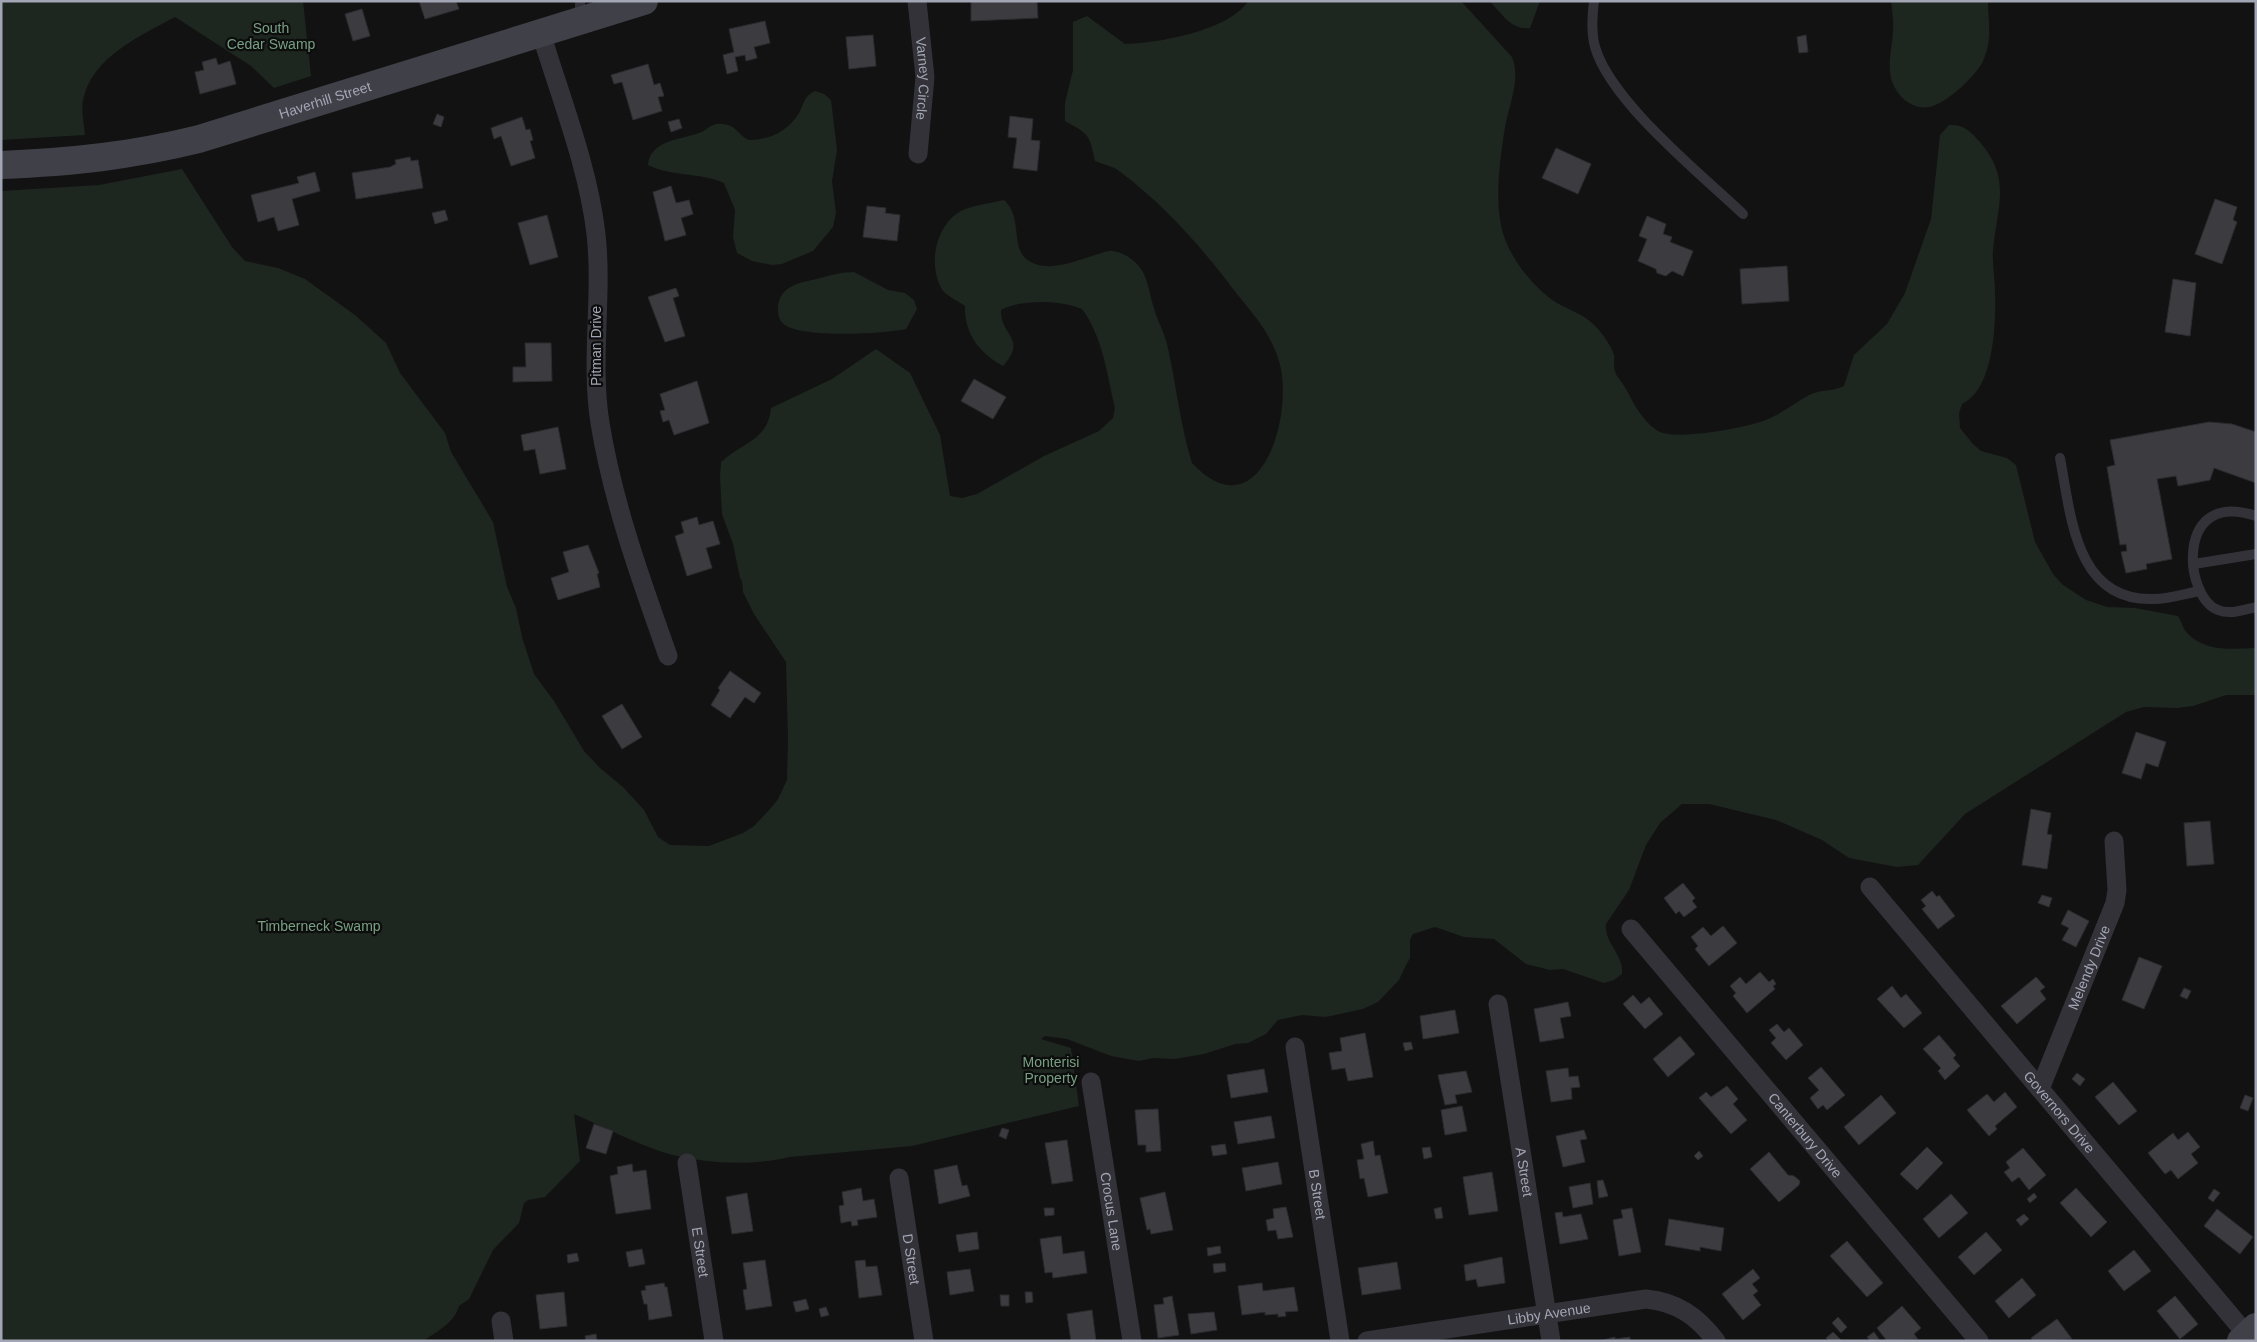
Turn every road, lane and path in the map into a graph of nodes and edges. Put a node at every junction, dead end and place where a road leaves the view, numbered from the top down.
1 (644, 1) edge
2 (917, 1) edge
3 (1594, 1) edge
4 (580, 11) edge
5 (541, 33) junction
6 (918, 154) dead end
7 (1, 165) edge
8 (1743, 214) dead end
9 (2060, 458) dead end
10 (2256, 516) edge
11 (2256, 554) edge
12 (2194, 564) junction
13 (2199, 591) junction
14 (2256, 607) edge
15 (668, 656) dead end
16 (2114, 842) dead end
17 (1870, 888) dead end
18 (1631, 929) dead end
19 (1498, 1004) dead end
20 (1295, 1047) dead end
21 (1091, 1082) dead end
22 (2040, 1089) junction
23 (687, 1163) dead end
24 (899, 1178) dead end
25 (1546, 1313) junction
26 (501, 1321) dead end
27 (2248, 1334) edge
28 (504, 1341) edge
29 (714, 1341) edge
30 (924, 1341) edge
31 (1132, 1341) edge
32 (1340, 1341) edge
33 (1367, 1341) edge
34 (1550, 1341) edge
35 (1716, 1341) edge
36 (1979, 1341) edge

1 - 4 street, Haverhill Street
2 - 6 street, Varney Circle
3 - 8 lane
4 - 5 street, Haverhill Street
5 - 7 street, Haverhill Street
5 - 15 street, Pitman Drive
9 - 13 lane
10 - 12 lane
11 - 12 lane
12 - 13 lane
13 - 14 lane
16 - 22 street, Melendy Drive
17 - 22 street, Governors Drive
18 - 36 street, Canterbury Drive
19 - 25 street, A Street
20 - 32 street, B Street
21 - 31 street, Crocus Lane
22 - 27 street, Governors Drive
23 - 29 street, E Street
24 - 30 street, D Street
25 - 33 street, Libby Avenue
25 - 34 street, A Street
25 - 35 street, Libby Avenue
26 - 28 street

